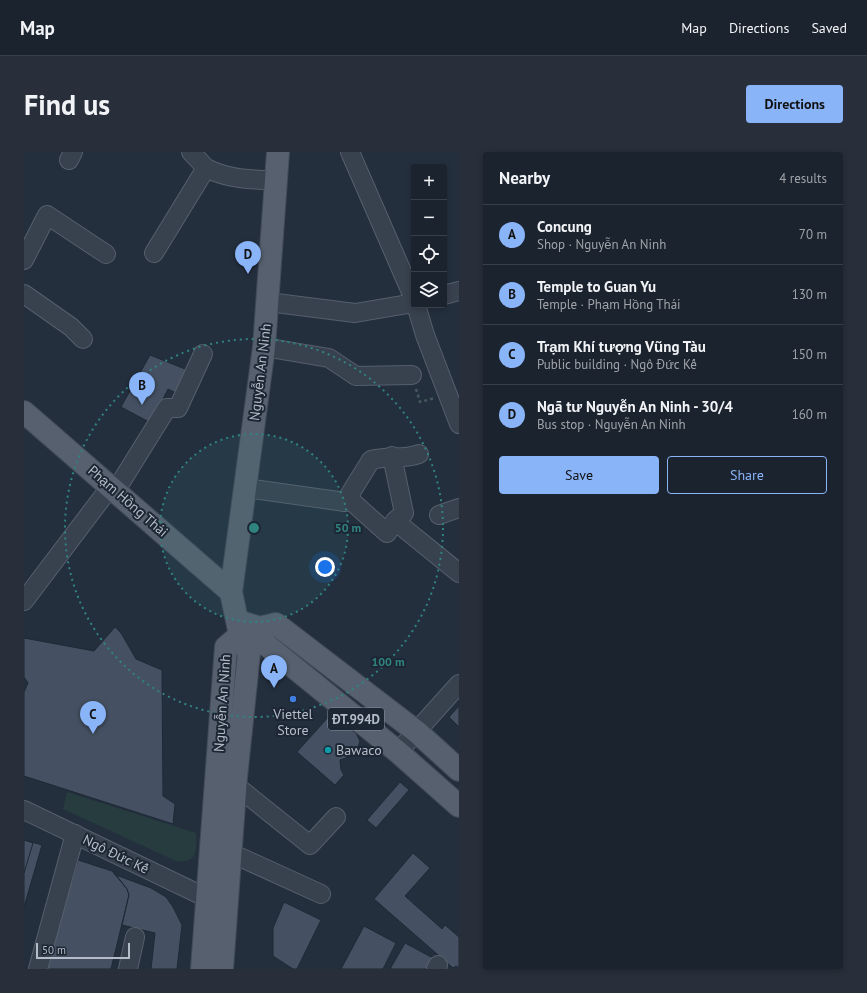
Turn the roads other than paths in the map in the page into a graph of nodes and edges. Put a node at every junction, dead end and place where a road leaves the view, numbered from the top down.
1 (191, 152) edge
2 (278, 152) edge
3 (351, 152) edge
4 (206, 168) junction
5 (275, 180) junction
6 (154, 253) dead end
7 (106, 254) dead end
8 (24, 260) edge
9 (459, 291) edge
10 (411, 292) edge
11 (24, 294) edge
12 (447, 294) edge
13 (268, 302) junction
14 (411, 304) edge
15 (417, 308) edge
16 (83, 339) dead end
17 (264, 347) junction
18 (203, 354) dead end
19 (412, 375) road end
20 (24, 412) edge
21 (459, 424) edge
22 (419, 454) dead end
23 (392, 456) junction
24 (113, 488) junction
25 (246, 488) junction
26 (348, 498) junction
27 (459, 508) edge
28 (439, 515) dead end
29 (395, 521) junction
30 (459, 573) edge
31 (231, 592) junction
32 (24, 601) edge
33 (246, 628) junction
34 (459, 684) edge
35 (416, 732) junction
36 (398, 752) junction
37 (459, 770) edge
38 (235, 785) junction
39 (459, 806) edge
40 (24, 810) edge
41 (336, 817) dead end
42 (75, 834) junction
43 (231, 853) junction
44 (321, 894) dead end
45 (207, 898) junction
46 (135, 937) dead end
47 (38, 969) edge
48 (128, 969) edge
49 (202, 969) edge
50 (222, 969) edge

1 - 4 street
2 - 5 main road, Nguyễn An Ninh
3 - 10 street
4 - 5 street
4 - 6 street
5 - 13 main road, Nguyễn An Ninh
7 - 8 street
9 - 12 street
11 - 16 street
13 - 14 street
13 - 17 main road, Nguyễn An Ninh
15 - 21 street
17 - 19 street
17 - 25 main road, Nguyễn An Ninh
18 - 24 street
20 - 24 main road, Phạm Hồng Thái
22 - 23 street
23 - 26 street
23 - 29 street
24 - 31 main road, Phạm Hồng Thái
24 - 32 street
25 - 26 street
25 - 31 main road, Nguyễn An Ninh
26 - 29 street
27 - 28 street
29 - 30 street
31 - 33 main road, ĐT.994D
33 - 35 main road, ĐT.994D
33 - 36 main road, ĐT.994D
33 - 38 main road, Nguyễn An Ninh
33 - 45 main road, Nguyễn An Ninh
34 - 35 street
35 - 36 street
35 - 37 main road, ĐT.994D
36 - 39 main road, ĐT.994D
38 - 41 street
38 - 43 main road, Nguyễn An Ninh
40 - 42 street, Ngô Đức Kế
42 - 45 street, Ngô Đức Kế
42 - 47 street
43 - 44 street
43 - 50 main road, Nguyễn An Ninh
45 - 49 main road, Nguyễn An Ninh
46 - 48 street

